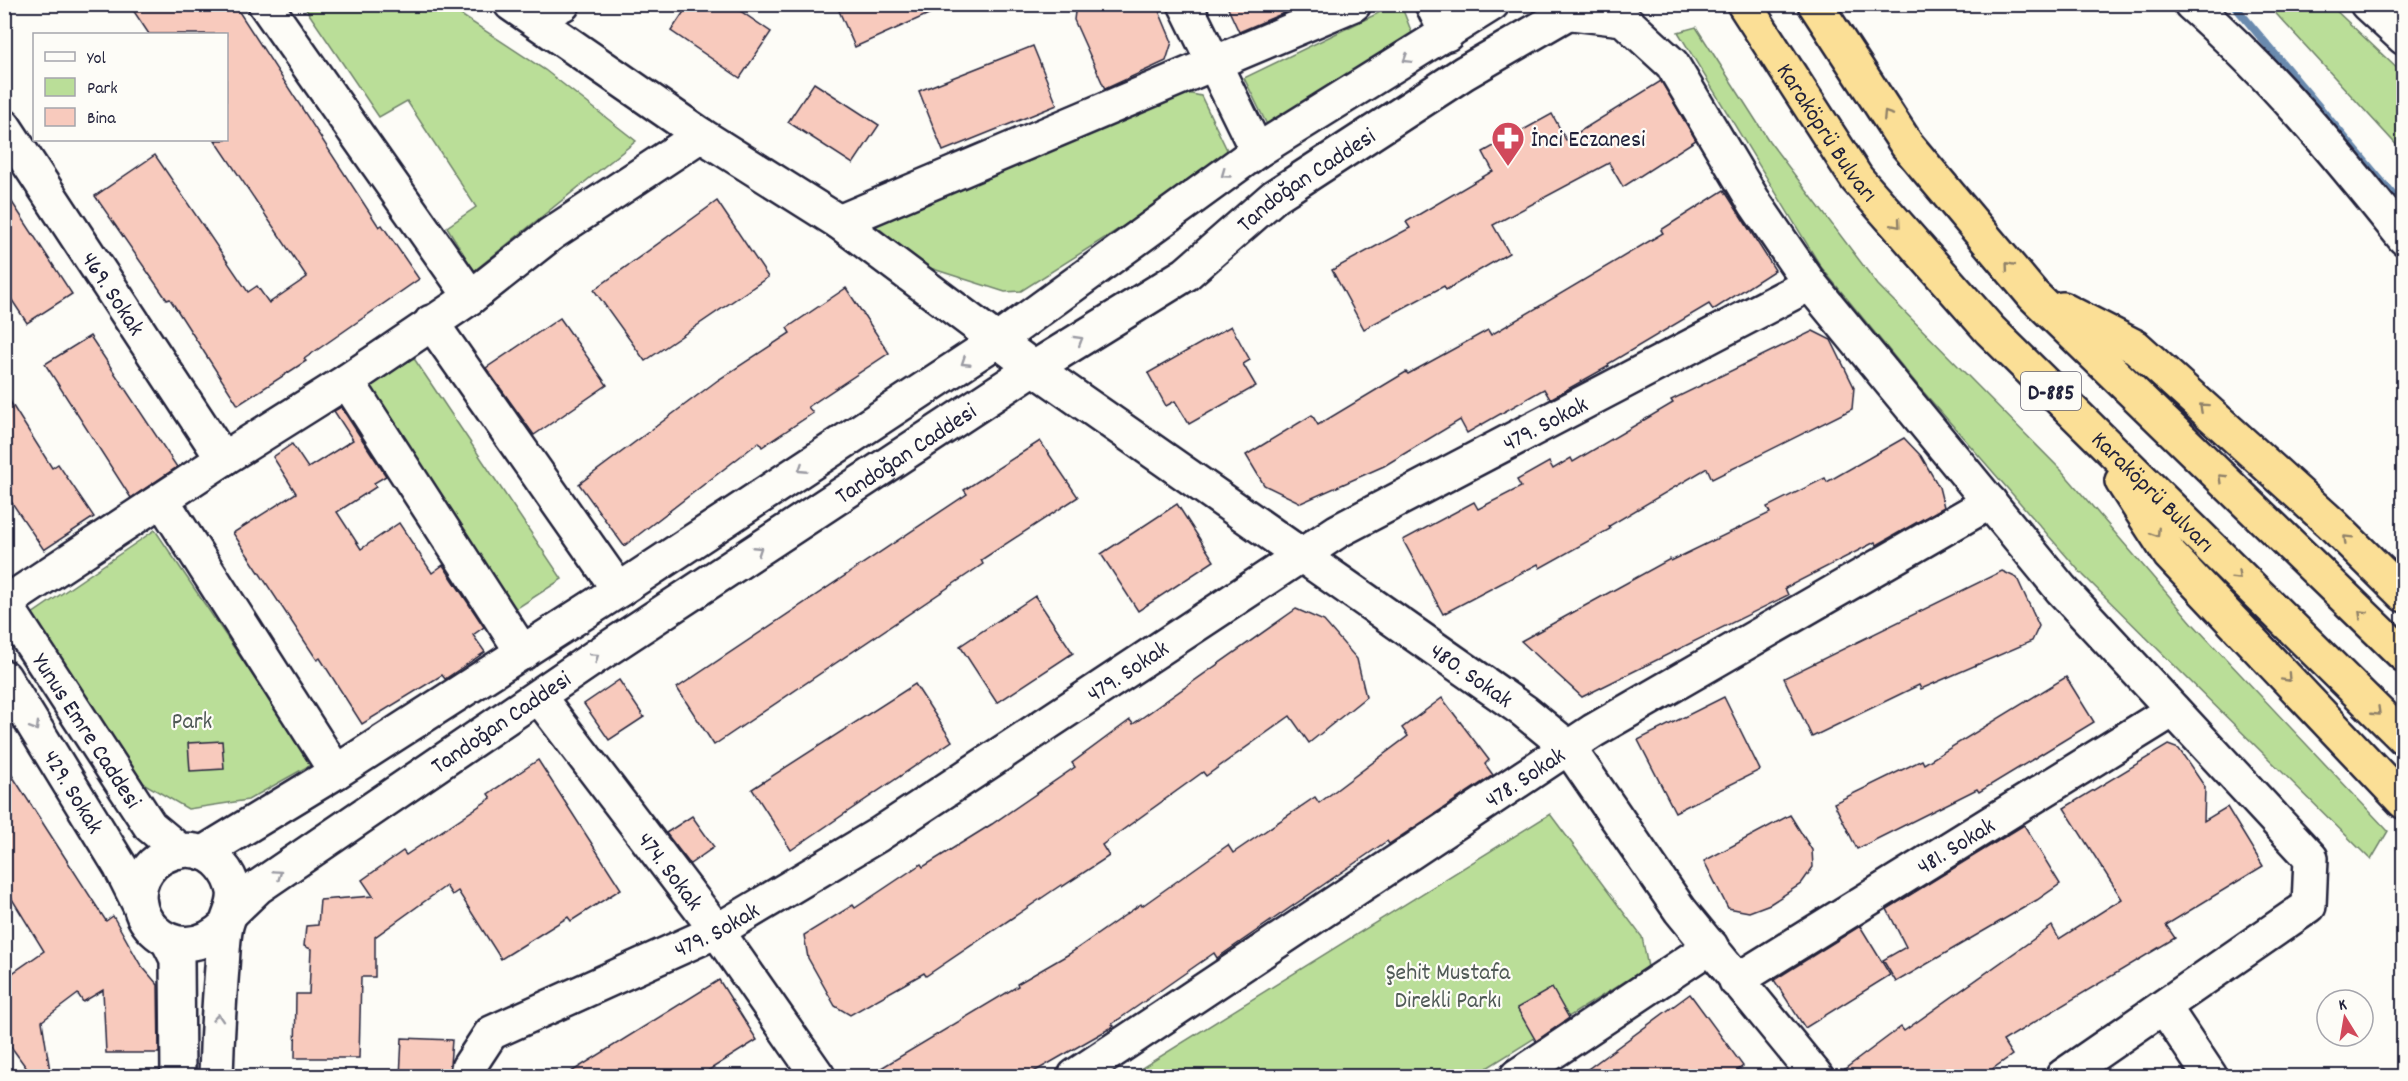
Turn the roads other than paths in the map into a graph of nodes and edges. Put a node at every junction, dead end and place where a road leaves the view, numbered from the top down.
1 (265, 4) edge
2 (1185, 4) edge
3 (1354, 4) edge
4 (1432, 4) edge
5 (1492, 4) edge
6 (1744, 4) edge
7 (1815, 4) edge
8 (2191, 4) edge
9 (2367, 4) edge
10 (536, 9) edge
11 (1578, 9) edge
12 (1447, 34) junction
13 (2403, 38) edge
14 (1215, 65) junction
15 (4, 126) edge
16 (701, 135) junction
17 (1257, 151) junction
18 (839, 222) junction
19 (2403, 238) edge
20 (1810, 284) junction
21 (2033, 295) junction
22 (471, 297) junction
23 (432, 322) junction
24 (998, 340) junction
25 (1034, 368) junction
26 (347, 381) junction
27 (2091, 431) junction
28 (223, 459) junction
29 (162, 500) junction
30 (1990, 502) junction
31 (1299, 556) junction
32 (619, 590) junction
33 (2403, 595) edge
34 (5, 603) edge
35 (523, 653) junction
36 (2403, 655) edge
37 (4, 677) edge
38 (539, 697) junction
39 (2174, 710) junction
40 (2403, 738) edge
41 (1568, 747) junction
42 (336, 772) junction
43 (2403, 801) edge
44 (191, 852) junction
45 (140, 906) junction
46 (229, 918) junction
47 (717, 931) junction
48 (168, 941) junction
49 (1711, 946) junction
50 (1736, 981) junction
51 (2164, 1007) junction
52 (1556, 1066) edge
53 (178, 1077) edge
54 (216, 1077) edge
55 (467, 1077) edge
56 (818, 1077) edge
57 (1075, 1077) edge
58 (1517, 1077) edge
59 (1816, 1077) edge
60 (2063, 1077) edge
61 (2210, 1077) edge

1 - 22 street
2 - 14 street
3 - 14 street
4 - 12 street
5 - 12 street, Tandoğan Caddesi
6 -> 27 highway, Karaköprü Bulvarı / D-885
21 -> 7 highway, D-885
8 - 19 street
9 - 13 street
10 - 16 street, 480. Sokak
11 - 20 street
25 -> 11 street, Tandoğan Caddesi
12 -> 17 street, Tandoğan Caddesi
14 - 17 street
14 - 18 street
15 - 28 street, 469. Sokak
16 - 18 street, 480. Sokak
16 - 22 street
17 -> 24 street, Tandoğan Caddesi
18 - 24 street, 480. Sokak
20 - 30 street
20 - 31 street, 479. Sokak
33 -> 21 highway
36 -> 21 highway, D-885
22 - 23 street
23 - 26 street
23 - 32 street
24 - 25 street, 480. Sokak
24 -> 32 street, Tandoğan Caddesi
25 - 31 street, 480. Sokak
38 -> 25 street, Tandoğan Caddesi
26 - 28 street
26 - 35 street
27 -> 40 highway, Karaköprü Bulvarı / D-885
27 -> 43 highway
28 - 29 street
29 - 34 street
29 - 42 street
30 - 39 street
30 - 41 street, 478. Sokak
31 - 41 street, 480. Sokak
31 - 47 street, 479. Sokak
32 - 35 street, Tandoğan Caddesi
34 - 44 street, Yunus Emre Caddesi
35 - 42 street, Tandoğan Caddesi
37 -> 45 street, 429. Sokak
46 -> 38 street, Tandoğan Caddesi
38 - 47 street, 474. Sokak
39 - 50 street, 481. Sokak
39 - 51 street
41 - 49 street, 480. Sokak
41 - 57 street, 478. Sokak
42 - 44 street, Tandoğan Caddesi
44 - 45 street
44 - 46 street
45 - 48 street
46 - 48 street
54 -> 46 street
47 - 55 street, 479. Sokak
47 - 56 street, 474. Sokak
48 - 53 street
49 - 50 street, 480. Sokak
49 - 52 street
50 - 59 street, 480. Sokak
51 - 60 street
51 - 61 street
52 - 58 street

